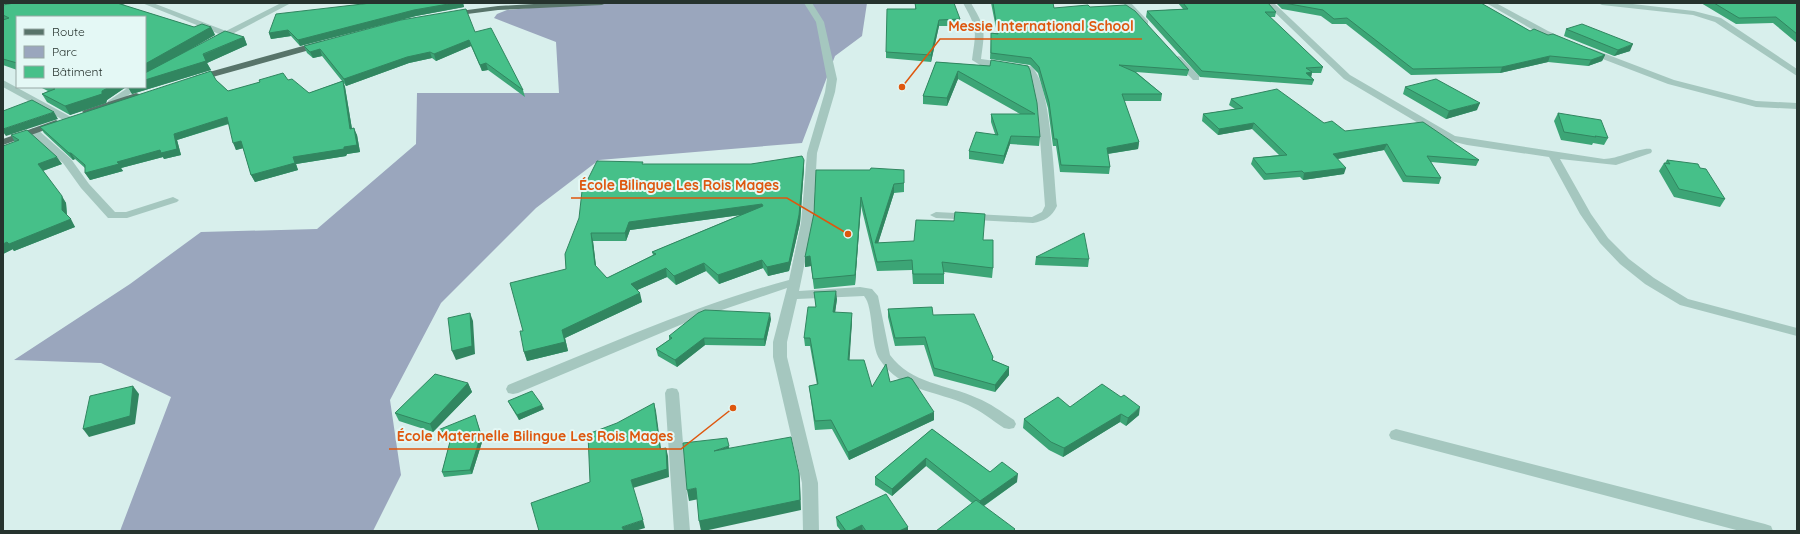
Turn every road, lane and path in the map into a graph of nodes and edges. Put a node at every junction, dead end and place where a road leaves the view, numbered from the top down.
1 (146, 3) edge
2 (287, 3) edge
3 (602, 3) edge
4 (808, 3) edge
5 (967, 3) edge
6 (1127, 3) edge
7 (1269, 3) edge
8 (1490, 3) edge
9 (1602, 3) edge
10 (439, 16) edge
11 (1153, 31) edge
12 (226, 34) junction
13 (328, 42) edge
14 (206, 46) edge
15 (1173, 54) edge
16 (1787, 65) junction
17 (1797, 66) edge
18 (1797, 73) edge
19 (1196, 78) dead end
20 (185, 82) edge
21 (3, 83) edge
22 (134, 88) edge
23 (148, 92) edge
24 (111, 103) junction
25 (1797, 106) edge
26 (68, 118) junction
27 (33, 131) junction
28 (3, 142) edge
29 (1647, 151) dead end
30 (1553, 155) junction
31 (173, 200) dead end
32 (936, 215) dead end
33 (794, 288) junction
34 (1797, 332) edge
35 (513, 390) dead end
36 (672, 393) dead end
37 (1009, 424) dead end
38 (1396, 435) dead end
39 (682, 531) edge
40 (811, 531) edge
41 (1764, 531) edge

1 - 12 street
2 - 12 street
3 - 10 main road
4 - 33 street
5 - 32 street
6 - 11 street
7 - 30 street
8 - 25 street
9 - 16 street
12 - 14 street
13 - 20 main road
15 - 19 street
16 - 17 street
16 - 18 street
21 - 26 street
22 - 24 street
23 - 24 main road
24 - 26 main road
26 - 27 main road
27 - 28 main road
27 - 31 street
29 - 30 street
30 - 34 street
33 - 35 street
33 - 37 street
33 - 40 street
36 - 39 street
38 - 41 street

